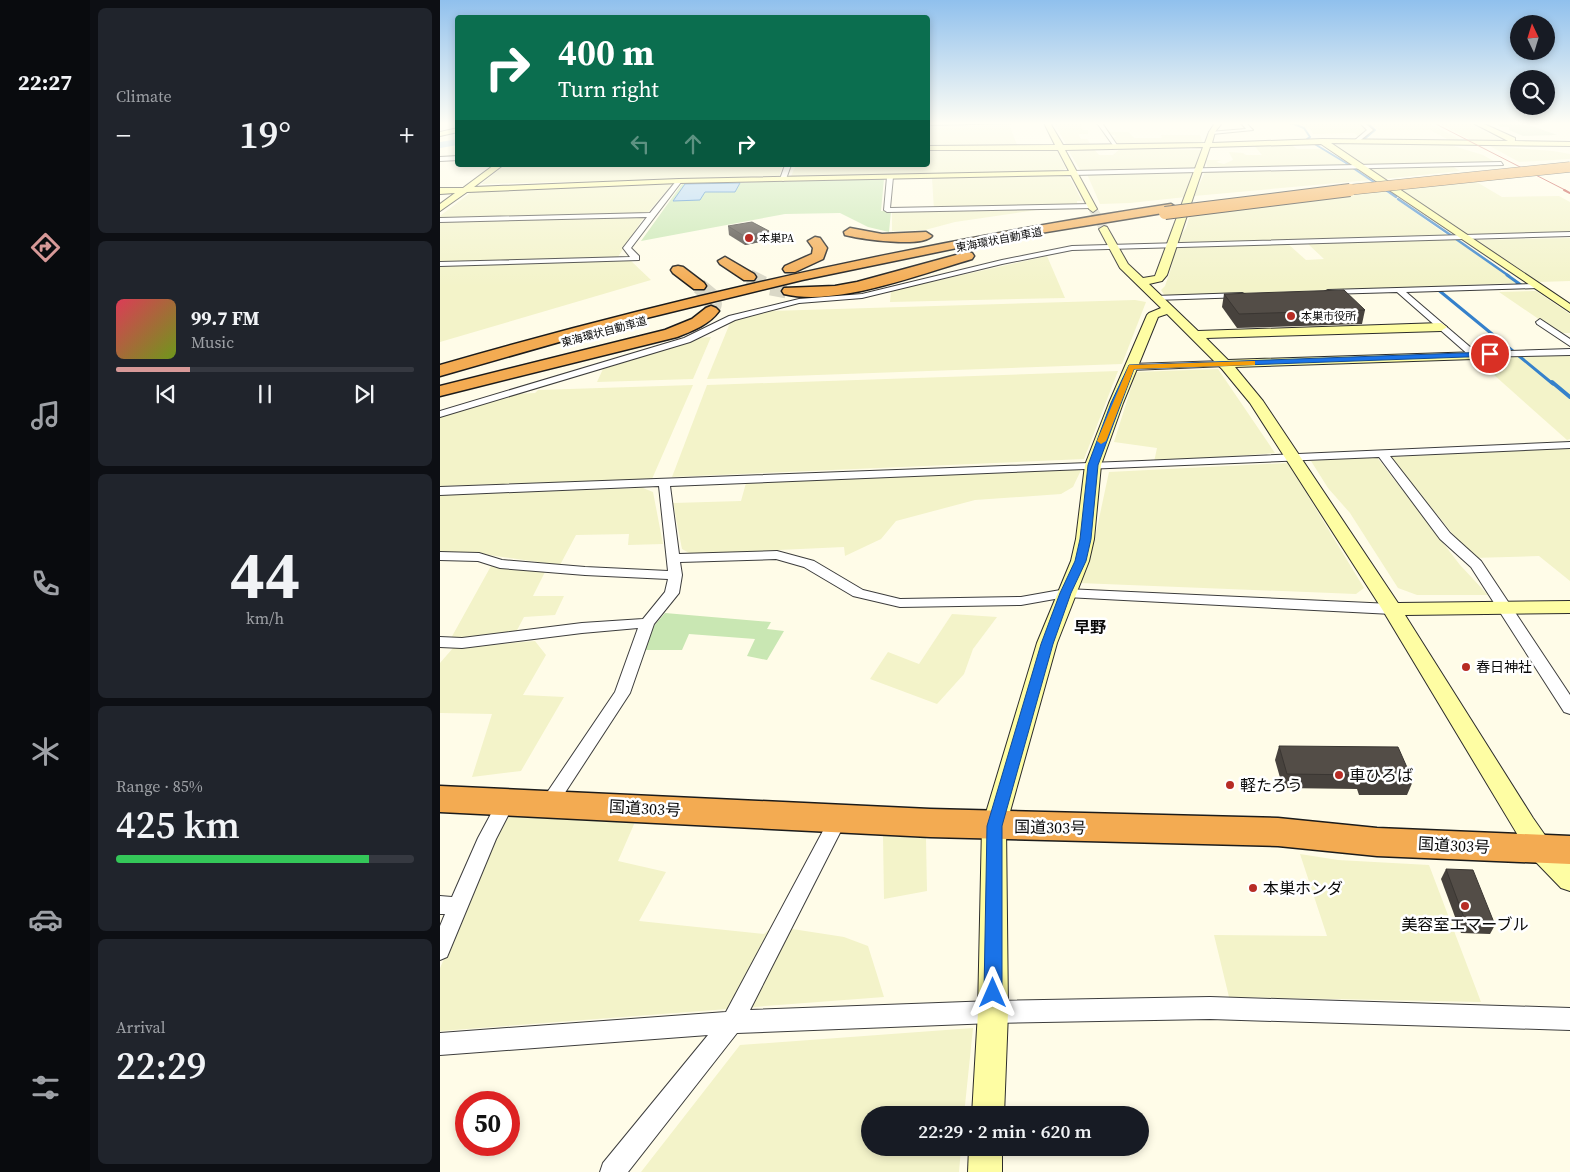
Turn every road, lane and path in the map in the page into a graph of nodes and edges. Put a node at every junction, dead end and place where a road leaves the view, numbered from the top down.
1 (890, 177) edge
2 (480, 178) edge
3 (783, 178) joint
4 (816, 178) edge
5 (1076, 178) edge
6 (1197, 178) edge
7 (1376, 178) edge
8 (1431, 178) edge
9 (1468, 178) edge
10 (679, 181) junction
11 (464, 189) junction
12 (440, 191) edge
13 (1093, 207) joint
14 (440, 208) edge
15 (1167, 208) junction
16 (652, 215) junction
17 (440, 220) edge
18 (1104, 229) tunnel mouth
19 (850, 232) dead end
20 (1570, 234) edge
21 (1464, 237) junction
22 (815, 241) dead end
23 (1172, 245) junction
24 (1113, 246) junction
25 (724, 261) dead end
26 (440, 264) edge
27 (678, 270) dead end
28 (749, 277) tunnel mouth
29 (1139, 282) junction
30 (699, 286) tunnel mouth
31 (1535, 286) junction
32 (1399, 290) junction
33 (789, 292) tunnel mouth
34 (1320, 292) edge
35 (1250, 295) edge
36 (1162, 304) junction
37 (1570, 309) edge
38 (711, 311) dead end
39 (1540, 322) dead end
40 (1442, 327) junction
41 (1195, 335) junction
42 (1570, 343) edge
43 (1570, 352) edge
44 (1474, 355) junction
45 (1224, 364) junction
46 (459, 366) junction
47 (1131, 367) junction
48 (440, 372) edge
49 (440, 381) edge
50 (440, 391) edge
51 (440, 414) edge
52 (1570, 445) edge
53 (1382, 453) junction
54 (1294, 457) junction
55 (1093, 465) junction
56 (664, 481) junction
57 (440, 491) edge
58 (440, 556) edge
59 (674, 558) junction
60 (675, 575) junction
61 (1066, 593) junction
62 (1504, 608) junction
63 (1570, 608) edge
64 (1392, 609) junction
65 (647, 623) junction
66 (443, 646) edge
67 (1570, 708) edge
68 (440, 799) edge
69 (506, 802) junction
70 (549, 803) junction
71 (838, 819) junction
72 (994, 826) junction
73 (1555, 849) edge
74 (1570, 880) edge
75 (449, 905) edge
76 (440, 950) edge
77 (993, 1012) junction
78 (1570, 1019) edge
79 (732, 1022) junction
80 (440, 1044) edge
81 (988, 1106) edge
82 (986, 1156) edge
83 (612, 1172) edge
84 (985, 1172) edge

1 - 13 street
2 - 11 street
3 - 4 street
3 - 10 street
5 - 13 main road
6 - 23 street
7 - 21 street
8 - 15 highway, bridge
9 - 15 highway, 東海環状自動車道, bridge
10 - 11 street
10 - 16 street
11 - 12 street
11 - 14 street
15 - 19 highway
15 - 33 highway
15 - 46 highway, 東海環状自動車道
15 - 49 highway, 東海環状自動車道
16 - 17 street
16 - 26 street
18 - 24 street
20 - 21 street
21 - 23 street
21 - 31 street
22 - 46 highway
23 - 24 street
23 - 29 street
24 - 29 street
24 - 51 street
25 - 28 highway
27 - 30 highway
29 - 36 street
31 - 32 street
31 - 37 street
32 - 34 street
32 - 40 street
35 - 36 street
36 - 41 street
36 - 47 main road
38 - 50 highway
39 - 42 street
40 - 41 street
40 - 44 street
41 - 45 street
43 - 44 street
44 - 45 street
45 - 47 street
45 - 54 street
46 - 48 highway, 東海環状自動車道
47 - 55 main road
52 - 53 street
53 - 54 street
53 - 62 street
54 - 55 street
54 - 64 street
55 - 56 street
55 - 61 main road
56 - 57 street
56 - 59 street
58 - 60 street
59 - 60 street
59 - 61 street
60 - 65 street
61 - 64 street
61 - 72 main road
62 - 63 main road
62 - 64 main road
62 - 67 street
64 - 73 main road
65 - 66 street
65 - 70 street
68 - 69 highway, 国道303号
69 - 70 highway, 国道303号
69 - 75 street
70 - 71 highway, 国道303号
71 - 72 highway, 国道303号
71 - 79 street
72 - 73 highway, 国道303号
72 - 77 main road
73 - 74 main road
75 - 76 street
77 - 78 street
77 - 79 street
77 - 81 main road
79 - 80 street
79 - 83 street
82 - 84 street

